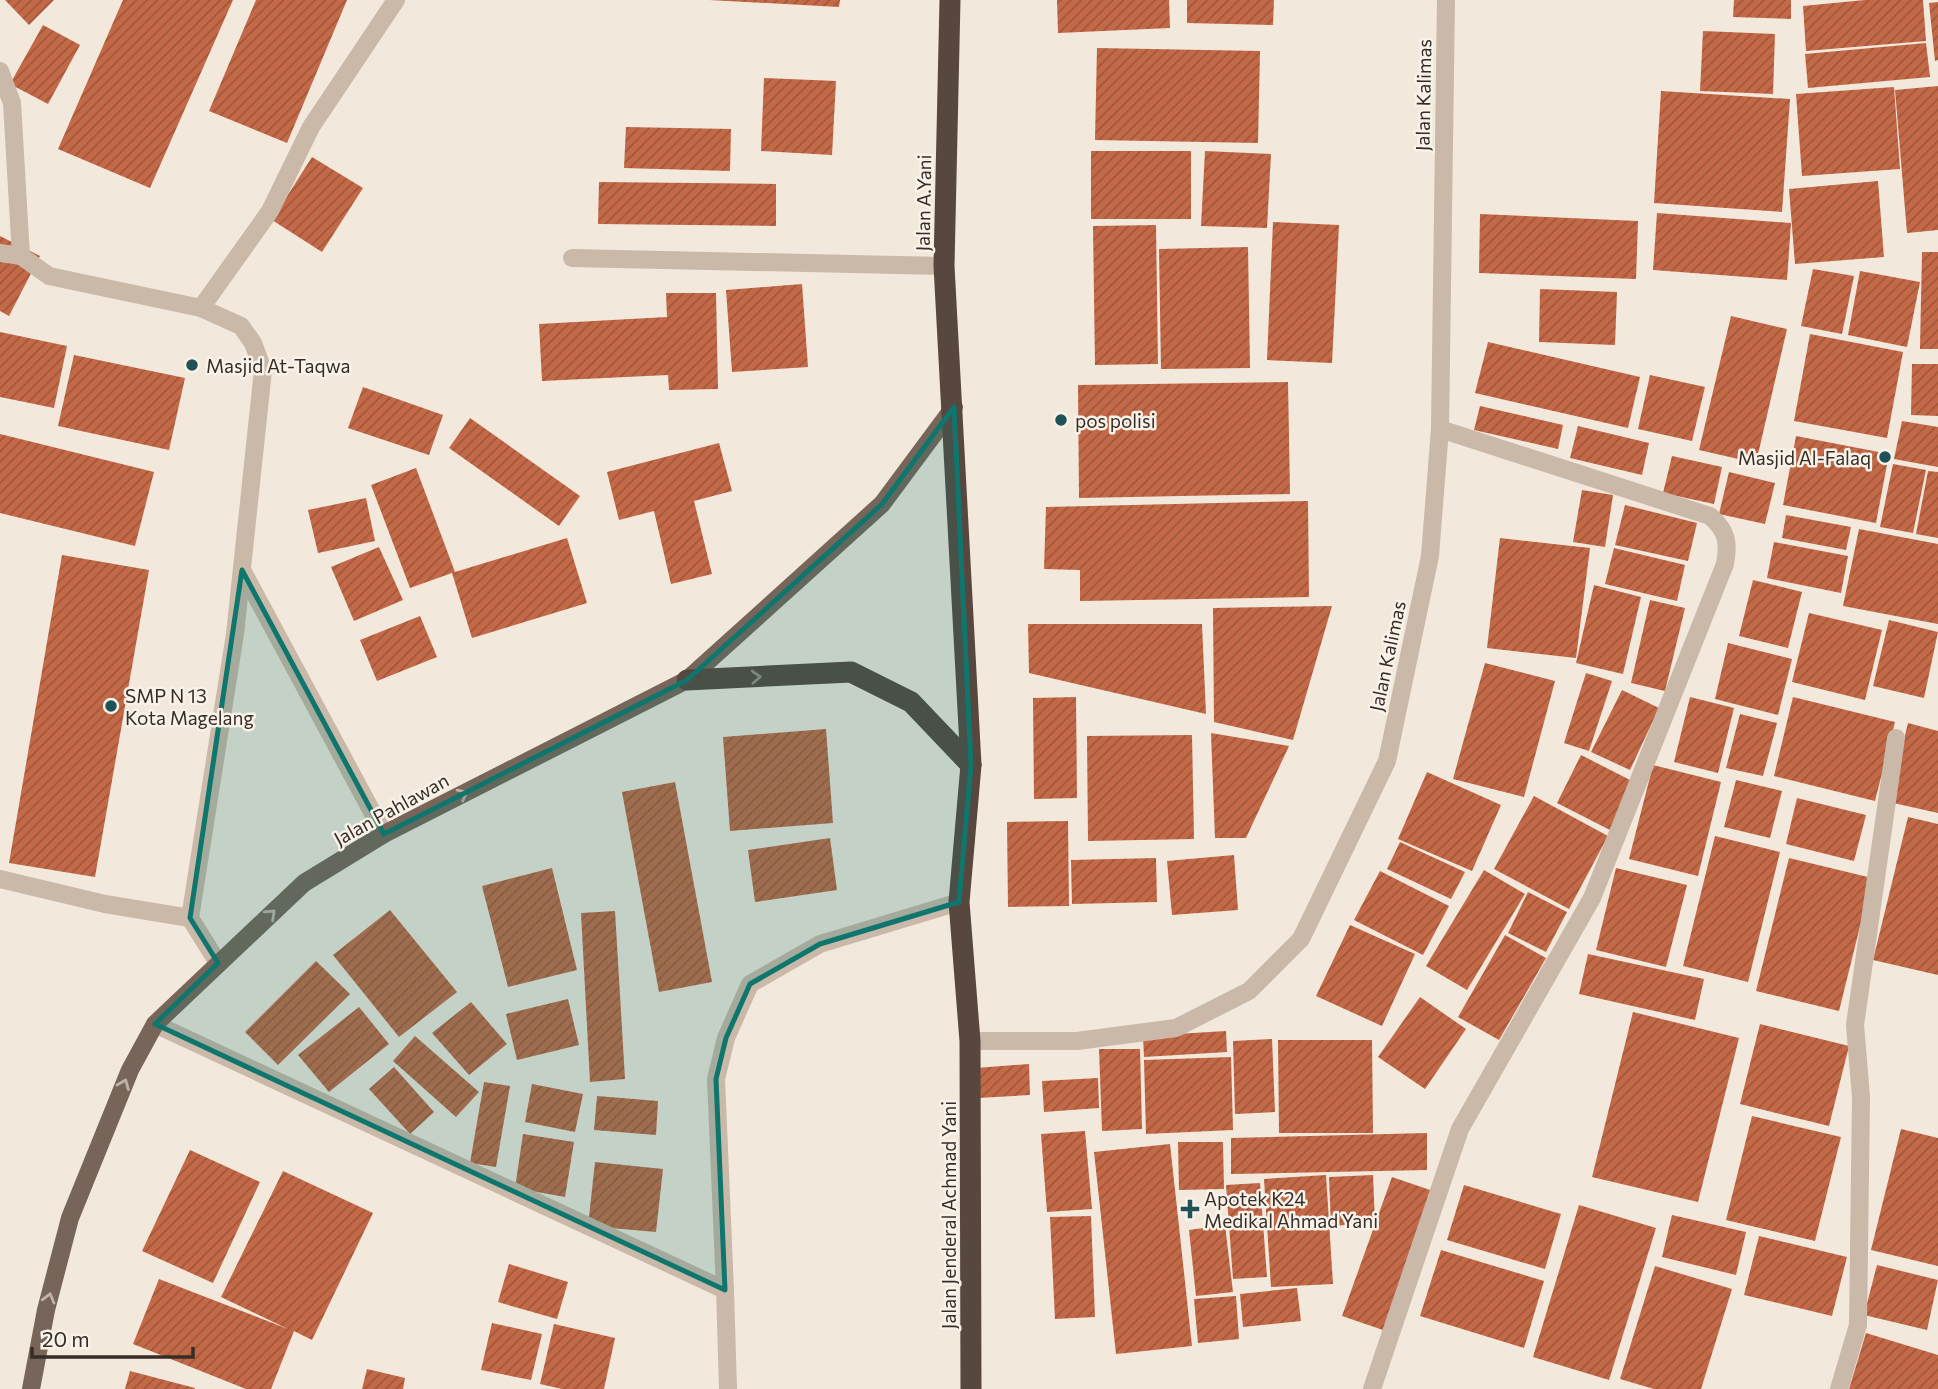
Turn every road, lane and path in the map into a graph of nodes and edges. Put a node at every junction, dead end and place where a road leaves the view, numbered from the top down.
1 (396, 0) edge
2 (950, 0) edge
3 (1446, 0) edge
4 (0, 71) edge
5 (0, 253) edge
6 (21, 257) junction
7 (572, 258) dead end
8 (944, 266) junction
9 (201, 308) junction
10 (954, 407) junction
11 (1440, 429) junction
12 (242, 570) junction
13 (687, 680) junction
14 (1896, 738) dead end
15 (971, 765) junction
16 (384, 834) junction
17 (0, 879) edge
18 (959, 902) junction
19 (190, 918) junction
20 (218, 963) junction
21 (155, 1024) junction
22 (970, 1041) junction
23 (725, 1290) junction
24 (30, 1389) edge
25 (728, 1389) edge
26 (971, 1389) edge
27 (1372, 1389) edge
28 (1839, 1389) edge

1 - 9 street
2 - 8 highway, Jalan A.Yani
3 - 11 street, Jalan Kalimas
4 - 6 street
5 - 6 street
6 - 9 street
7 - 8 street
8 - 10 highway, Jalan A.Yani
9 - 12 street
10 - 13 main road, Jalan Pahlawan
10 - 15 highway, Jalan A.Yani
11 - 22 street, Jalan Kalimas
11 - 27 street
12 - 16 street
12 - 19 street
13 -> 15 highway
16 -> 13 main road, Jalan Pahlawan
14 - 28 street
15 - 18 highway, Jalan Jenderal Achmad Yani
20 -> 16 main road, Jalan Pahlawan
17 - 19 street
18 - 22 highway, Jalan Jenderal Achmad Yani
18 - 23 street
19 - 20 street
20 - 21 main road, Jalan Pahlawan
21 - 23 street
24 -> 21 main road, Jalan Pahlawan
22 - 26 highway, Jalan Jenderal Achmad Yani
23 - 25 street

